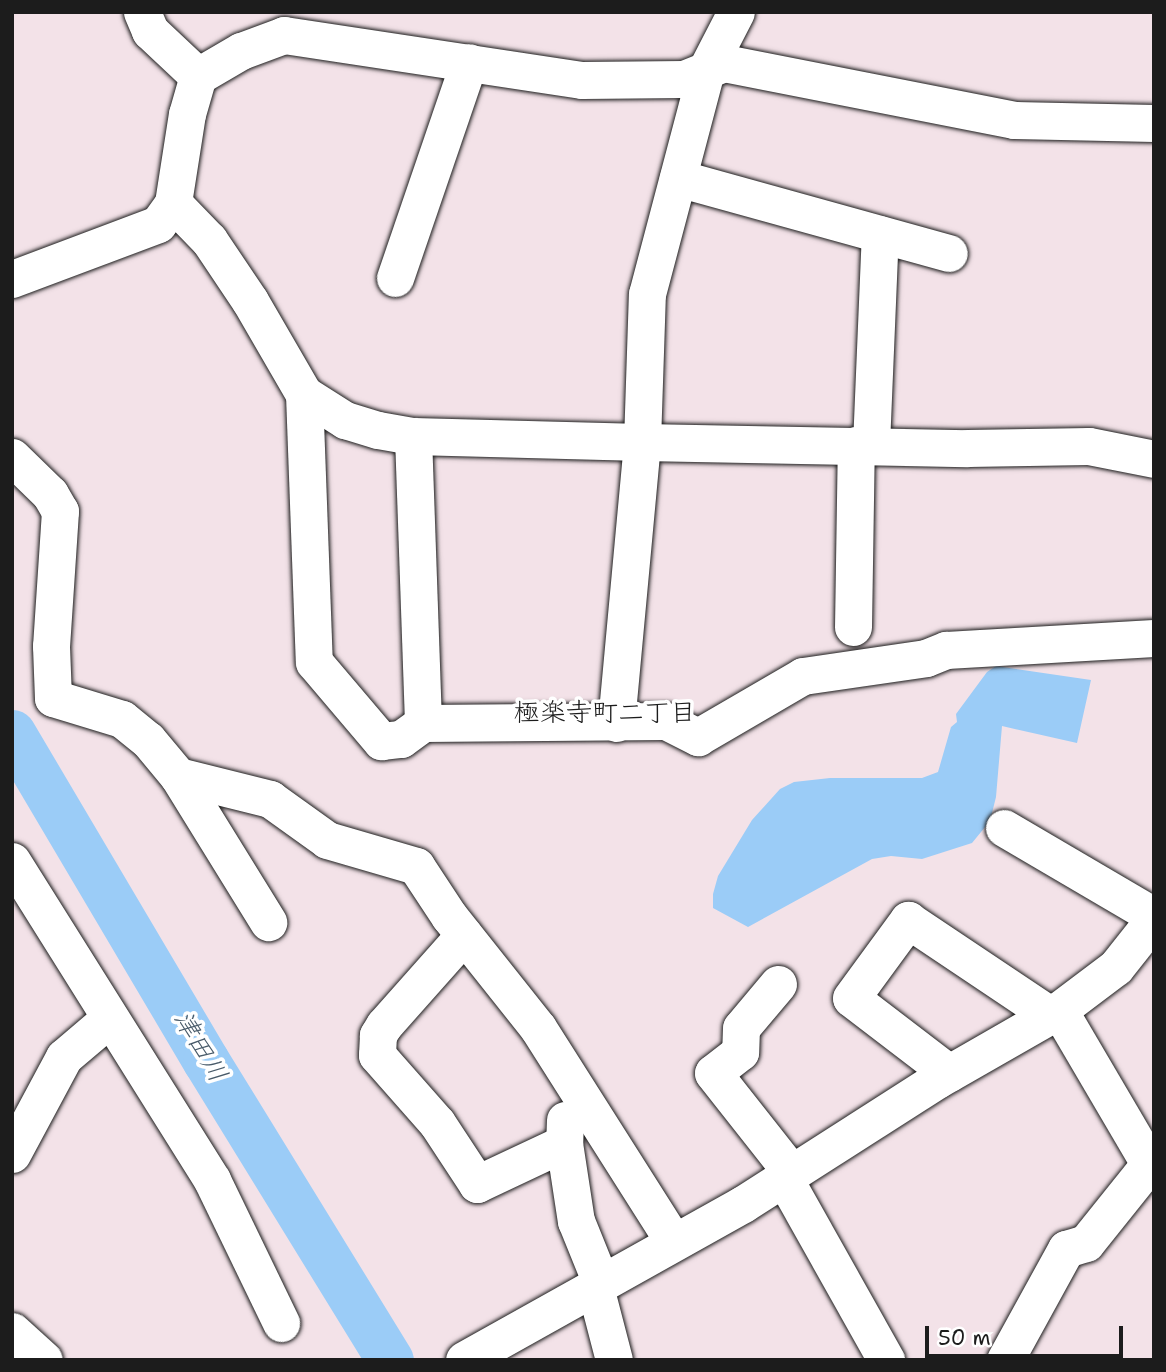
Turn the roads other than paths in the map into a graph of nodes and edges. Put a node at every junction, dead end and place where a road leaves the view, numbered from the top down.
1 (142, 12) edge
2 (736, 12) edge
3 (290, 24) edge
4 (468, 62) junction
5 (706, 69) junction
6 (198, 75) junction
7 (1154, 123) edge
8 (678, 178) junction
9 (173, 203) junction
10 (880, 234) junction
11 (949, 253) dead end
12 (396, 278) dead end
13 (12, 279) edge
14 (304, 394) junction
15 (414, 436) junction
16 (642, 442) junction
17 (864, 445) junction
18 (12, 457) edge
19 (1154, 458) edge
20 (853, 627) dead end
21 (1154, 638) edge
22 (423, 723) junction
23 (616, 723) junction
24 (178, 776) junction
25 (1004, 828) dead end
26 (12, 861) edge
27 (1154, 917) edge
28 (268, 922) dead end
29 (464, 935) junction
30 (778, 984) dead end
31 (1055, 1012) junction
32 (110, 1018) junction
33 (566, 1073) junction
34 (949, 1073) junction
35 (564, 1143) junction
36 (12, 1154) edge
37 (1152, 1165) edge
38 (788, 1176) junction
39 (673, 1241) junction
40 (598, 1285) junction
41 (281, 1323) dead end
42 (12, 1331) edge
43 (44, 1360) edge
44 (464, 1360) edge
45 (614, 1360) edge
46 (887, 1360) edge
47 (1005, 1360) edge

1 - 6 street
2 - 5 street
3 - 4 street
3 - 6 street
4 - 5 street
4 - 12 street
5 - 7 street
5 - 8 street
6 - 9 street
8 - 10 street
8 - 16 street
9 - 13 street
9 - 14 street
10 - 11 street
10 - 17 street
14 - 15 street
14 - 22 street
15 - 16 street
15 - 22 street
16 - 17 street
16 - 23 street
17 - 19 street
17 - 20 street
18 - 24 street
21 - 23 street
22 - 23 street
24 - 28 street
24 - 29 street
25 - 27 street
26 - 32 street
27 - 31 street
29 - 33 street
29 - 35 street
30 - 38 street
31 - 34 street
31 - 34 street
31 - 37 street
32 - 36 street
32 - 41 street
33 - 35 street
33 - 39 street
34 - 38 street
35 - 40 street
37 - 47 street
38 - 39 street
38 - 46 street
39 - 40 street
40 - 44 street
40 - 45 street
42 - 43 street

